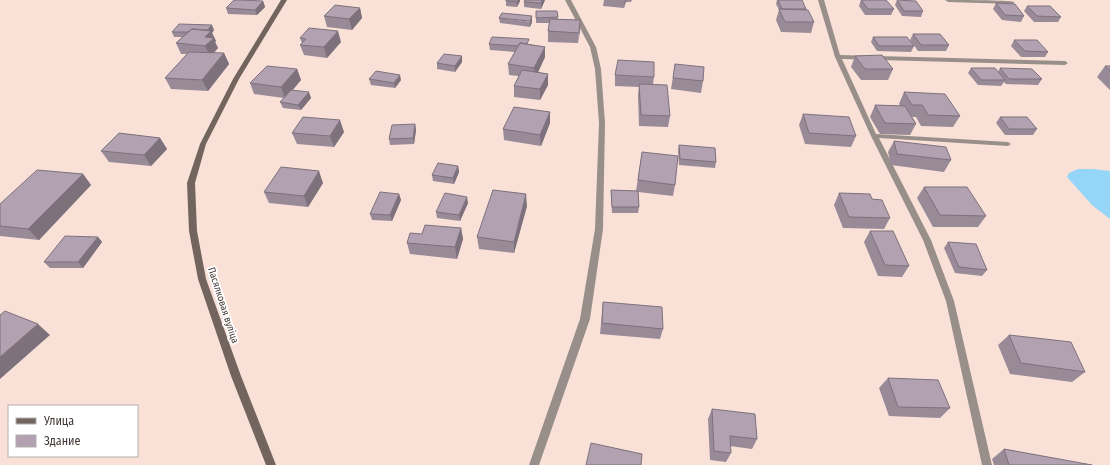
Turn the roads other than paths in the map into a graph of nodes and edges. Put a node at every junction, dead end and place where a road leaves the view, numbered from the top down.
1 (284, 0) edge
2 (568, 0) edge
3 (821, 0) edge
4 (948, 0) edge
5 (1012, 2) edge
6 (838, 57) junction
7 (1065, 63) dead end
8 (874, 136) junction
9 (1008, 144) dead end
10 (271, 465) edge
11 (534, 465) edge
12 (987, 465) edge

1 - 10 main road, Пасялковая вуліца
2 - 11 street
3 - 6 street
4 - 5 street
6 - 7 street
6 - 8 street
8 - 9 street
8 - 12 street

